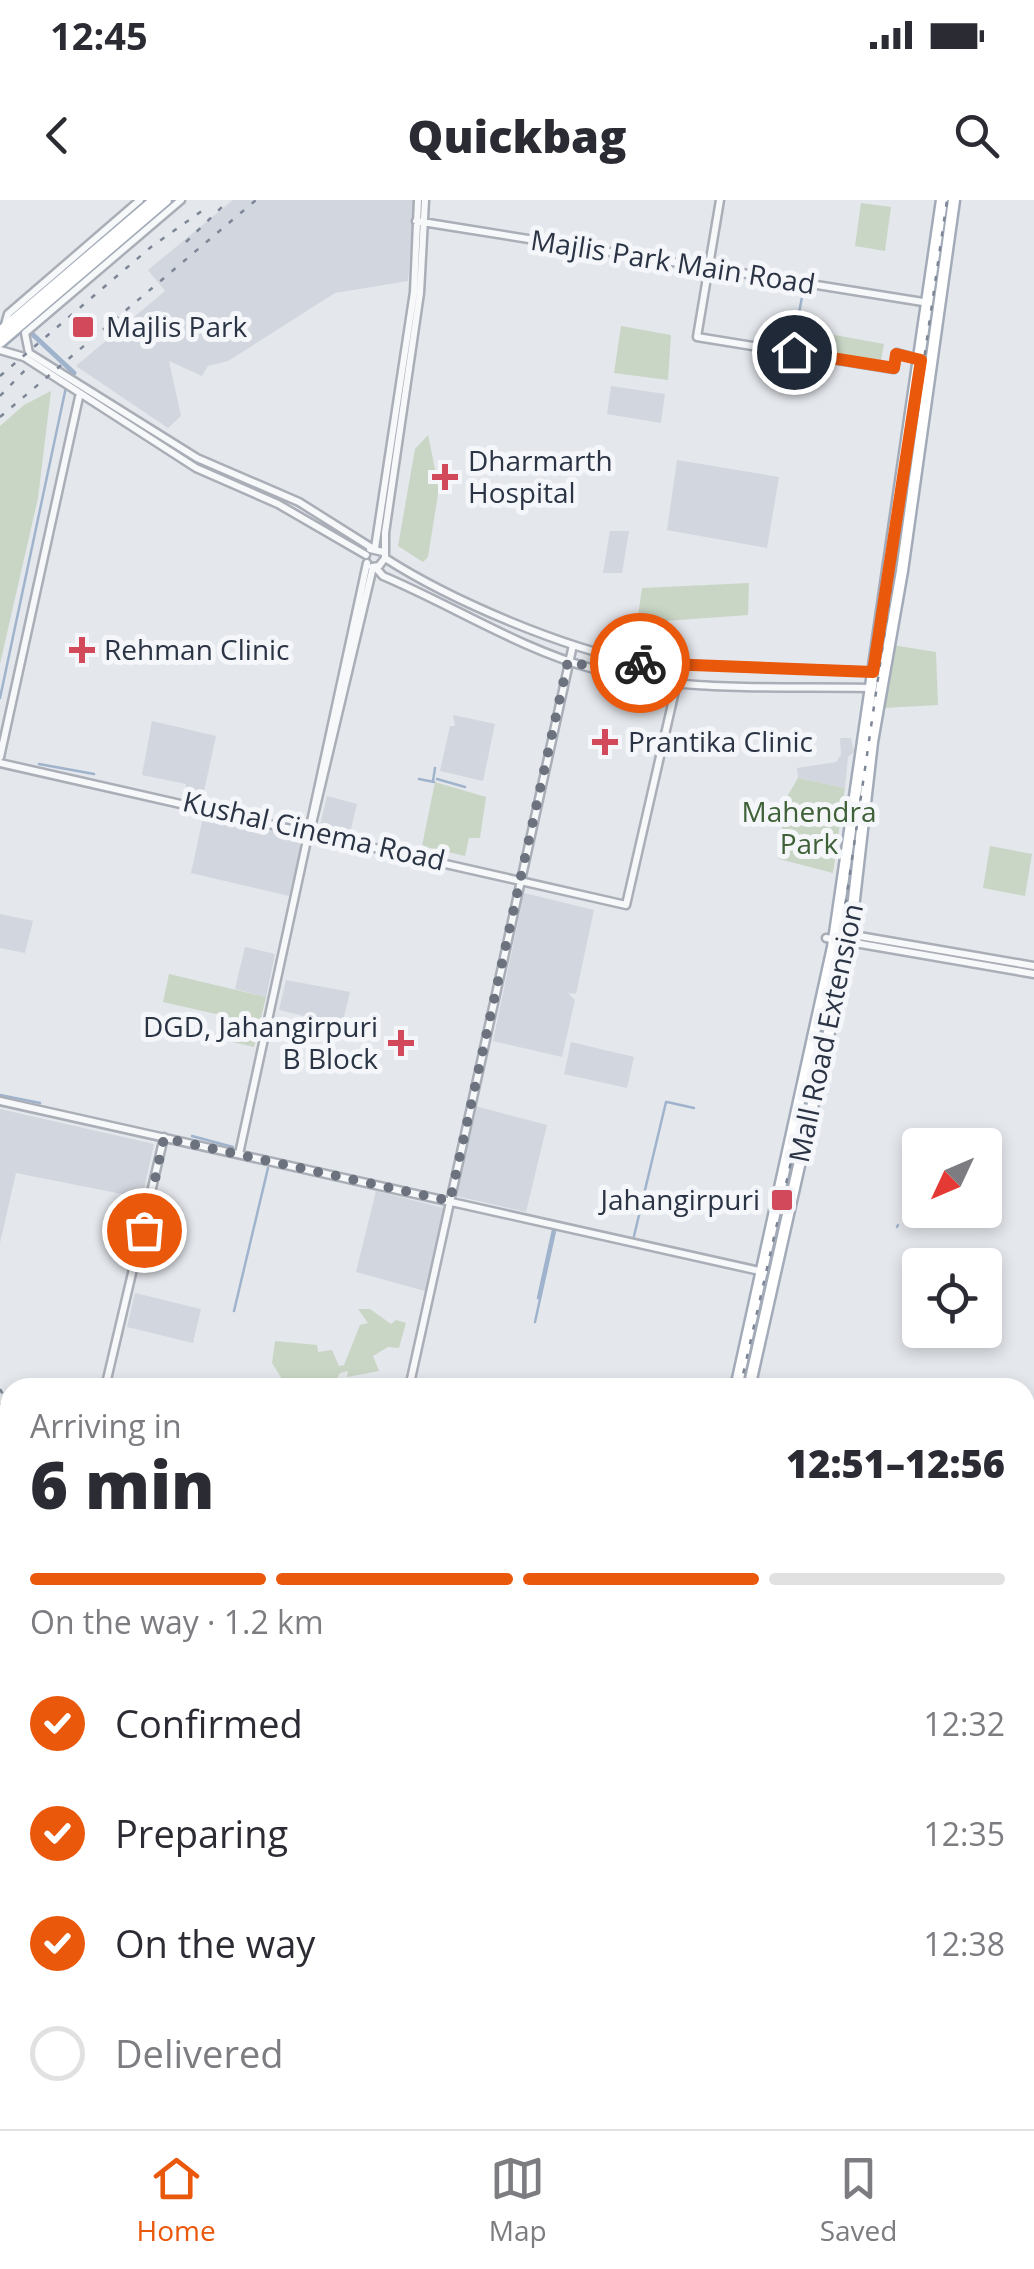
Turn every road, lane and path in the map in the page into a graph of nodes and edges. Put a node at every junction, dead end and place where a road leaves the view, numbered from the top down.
1 (140, 200) edge
2 (155, 200) edge
3 (166, 200) edge
4 (181, 200) edge
5 (421, 200) edge
6 (720, 200) edge
7 (942, 200) edge
8 (954, 200) edge
9 (419, 221) junction
10 (130, 226) junction
11 (708, 268) junction
12 (923, 302) dead end
13 (15, 326) edge
14 (0, 342) edge
15 (0, 350) edge
16 (921, 360) junction
17 (69, 384) junction
18 (85, 391) junction
19 (898, 478) junction
20 (262, 485) junction
21 (257, 495) junction
22 (889, 505) dead end
23 (890, 525) junction
24 (907, 531) junction
25 (379, 552) junction
26 (370, 563) junction
27 (396, 565) junction
28 (390, 578) junction
29 (522, 624) junction
30 (886, 628) junction
31 (516, 639) junction
32 (573, 645) junction
33 (568, 661) junction
34 (629, 661) junction
35 (868, 672) junction
36 (626, 676) junction
37 (677, 682) junction
38 (867, 688) junction
39 (0, 760) edge
40 (310, 830) junction
41 (522, 879) junction
42 (832, 937) junction
43 (853, 942) junction
44 (1034, 966) edge
45 (1034, 974) edge
46 (0, 1102) edge
47 (164, 1138) junction
48 (238, 1154) junction
49 (450, 1201) junction
50 (762, 1272) junction
51 (774, 1275) junction
52 (107, 1378) edge
53 (411, 1378) edge
54 (738, 1378) edge
55 (750, 1378) edge

1 - 13 street
2 - 10 main road
3 - 10 main road
4 - 13 street
5 - 9 street
6 - 11 street
7 - 16 main road
8 - 24 main road, Mall Road Extension
9 - 11 street, Majlis Park Main Road
9 - 25 street
10 - 13 main road
11 - 12 street, Majlis Park Main Road
11 - 16 street
13 - 14 main road
13 - 17 street
15 - 17 street
16 - 19 main road
17 - 18 street
18 - 20 street
18 - 21 street
18 - 39 street
19 - 22 main road
19 - 23 main road
20 - 21 street
20 - 25 street
21 - 26 street
23 - 24 main road
23 - 30 main road
24 - 30 main road, Mall Road Extension
25 - 26 street
25 - 26 street
25 - 27 street
26 - 28 street
26 - 40 street
27 - 28 street
27 - 29 street
28 - 31 street
29 - 31 street
29 - 32 street
30 - 35 main road
30 - 43 main road, Mall Road Extension
31 - 33 street
32 - 33 street
32 - 34 street
33 - 36 street
33 - 41 street
34 - 35 street
34 - 36 street
35 - 38 main road
36 - 37 street
37 - 38 street
37 - 41 street, Kushal Cinema Road
38 - 42 main road
39 - 40 street, Kushal Cinema Road
40 - 41 street, Kushal Cinema Road
40 - 48 street
41 - 49 street
42 - 43 street
42 - 50 main road
43 - 44 street
43 - 45 street
43 - 51 main road, Mall Road Extension
46 - 47 street
47 - 48 street
47 - 52 street
48 - 49 street
49 - 50 street
49 - 53 street
50 - 51 street
50 - 54 main road
51 - 55 main road, Mall Road Extension

